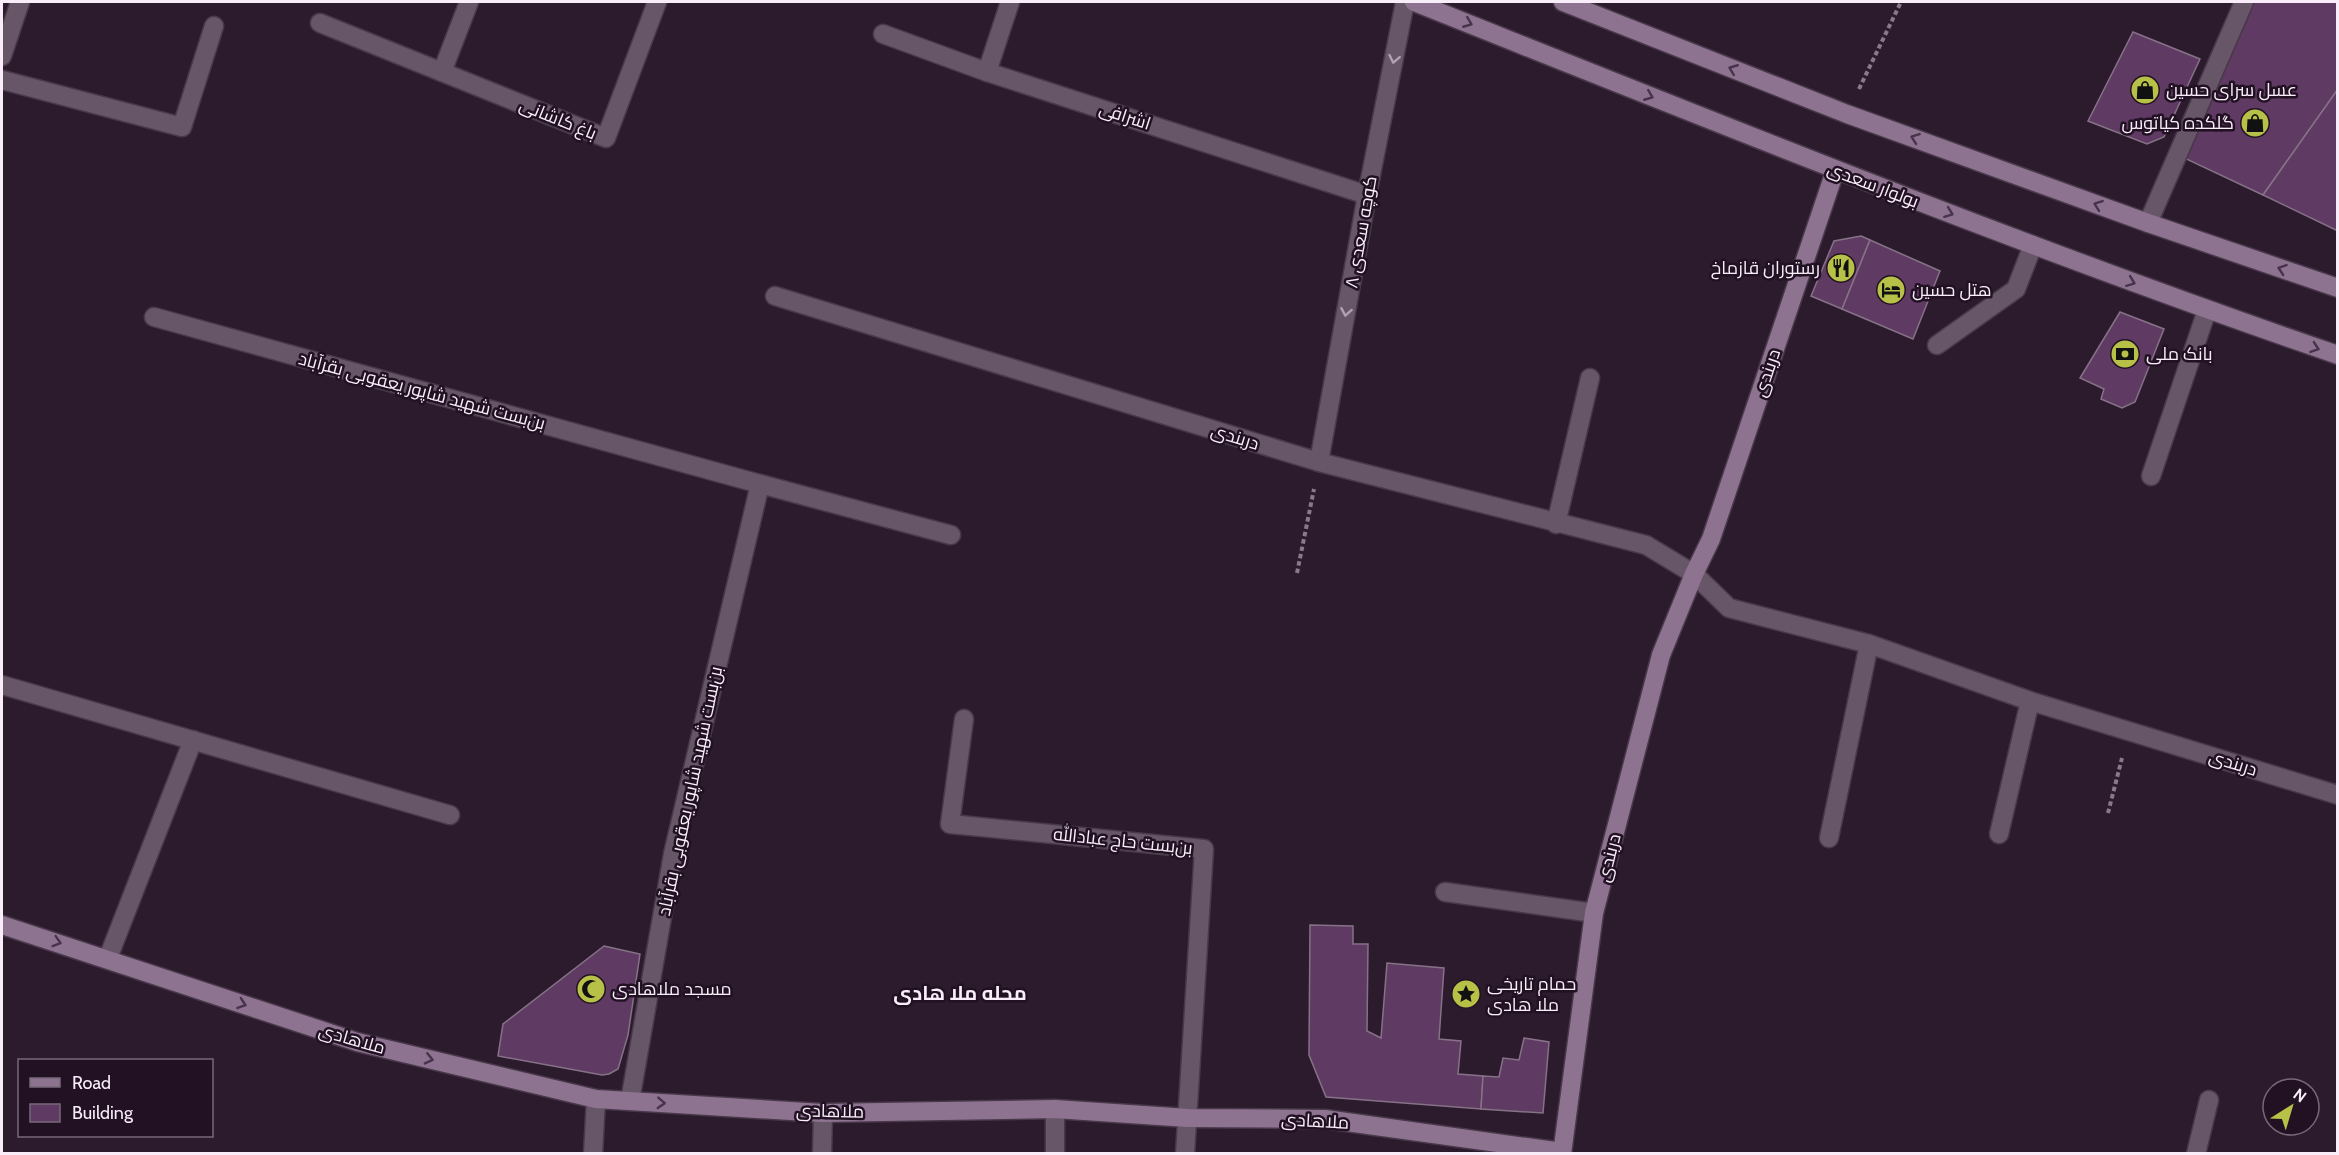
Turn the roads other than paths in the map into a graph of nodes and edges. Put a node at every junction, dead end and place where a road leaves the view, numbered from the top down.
1 (20, 2) edge
2 (469, 2) edge
3 (657, 2) edge
4 (1010, 2) edge
5 (1405, 2) edge
6 (1414, 2) edge
7 (1563, 2) edge
8 (2244, 2) edge
9 (320, 23) dead end
10 (214, 26) dead end
11 (884, 34) dead end
12 (2, 56) edge
13 (442, 72) junction
14 (987, 72) junction
15 (2, 80) edge
16 (1835, 171) junction
17 (1367, 195) junction
18 (2148, 223) junction
19 (2033, 245) junction
20 (2337, 288) edge
21 (775, 296) dead end
22 (2207, 310) junction
23 (154, 317) dead end
24 (1937, 345) dead end
25 (2337, 355) edge
26 (1590, 378) dead end
27 (1319, 462) junction
28 (2151, 476) dead end
29 (760, 484) junction
30 (1556, 524) junction
31 (951, 535) dead end
32 (1694, 574) junction
33 (1869, 644) junction
34 (2, 684) edge
35 (2030, 701) junction
36 (964, 719) dead end
37 (193, 740) junction
38 (2337, 795) edge
39 (450, 815) dead end
40 (1999, 834) dead end
41 (1829, 838) dead end
42 (1445, 892) dead end
43 (1594, 913) junction
44 (2, 925) edge
45 (108, 958) junction
46 (596, 1100) junction
47 (2209, 1100) dead end
48 (630, 1101) junction
49 (1055, 1109) junction
50 (823, 1113) junction
51 (1188, 1118) junction
52 (1564, 1153) edge
53 (593, 1154) edge
54 (822, 1154) edge
55 (1055, 1154) edge
56 (1185, 1154) edge
57 (2196, 1154) edge

1 - 12 street
2 - 13 street
3 - 13 street, باغ کاشانی
4 - 14 street
5 -> 17 street, کوچه سعدی ۸
6 -> 16 street, بولوار سعدی
18 -> 7 street
8 - 18 street
9 - 13 street, باغ کاشانی
10 - 15 street
11 - 14 street, اشرافی
14 - 17 street, اشرافی
16 -> 19 street, بولوار سعدی
16 - 32 street, دربندی
17 -> 27 street, کوچه سعدی ۸
20 -> 18 street
19 -> 22 street, بولوار سعدی
19 - 24 street
21 - 27 street, دربندی
22 -> 25 street, بولوار سعدی
22 - 28 street
23 - 29 street, بن‌بست شهید شاپور یعقوبی بقرآباد
26 - 30 street
27 - 30 street, دربندی
29 - 31 street, بن‌بست شهید شاپور یعقوبی بقرآباد
29 - 48 street, بن‌بست شهید شاپور یعقوبی بقرآباد
30 - 32 street, دربندی
32 - 33 street, دربندی
32 - 43 street, دربندی
33 - 35 street, دربندی
33 - 41 street
34 - 37 street
35 - 38 street, دربندی
35 - 40 street
36 - 51 street, بن‌بست حاج عبادالله
37 - 39 street
37 - 45 street
42 - 43 street
43 - 52 street, دربندی
44 -> 45 street, ملاهادی
45 -> 46 street, ملاهادی
46 - 48 street, ملاهادی
46 - 53 street
47 - 57 street
48 -> 50 street, ملاهادی
49 - 50 street, ملاهادی
49 - 51 street, ملاهادی
49 - 55 street
50 - 54 street
51 - 52 street, ملاهادی
51 - 56 street

